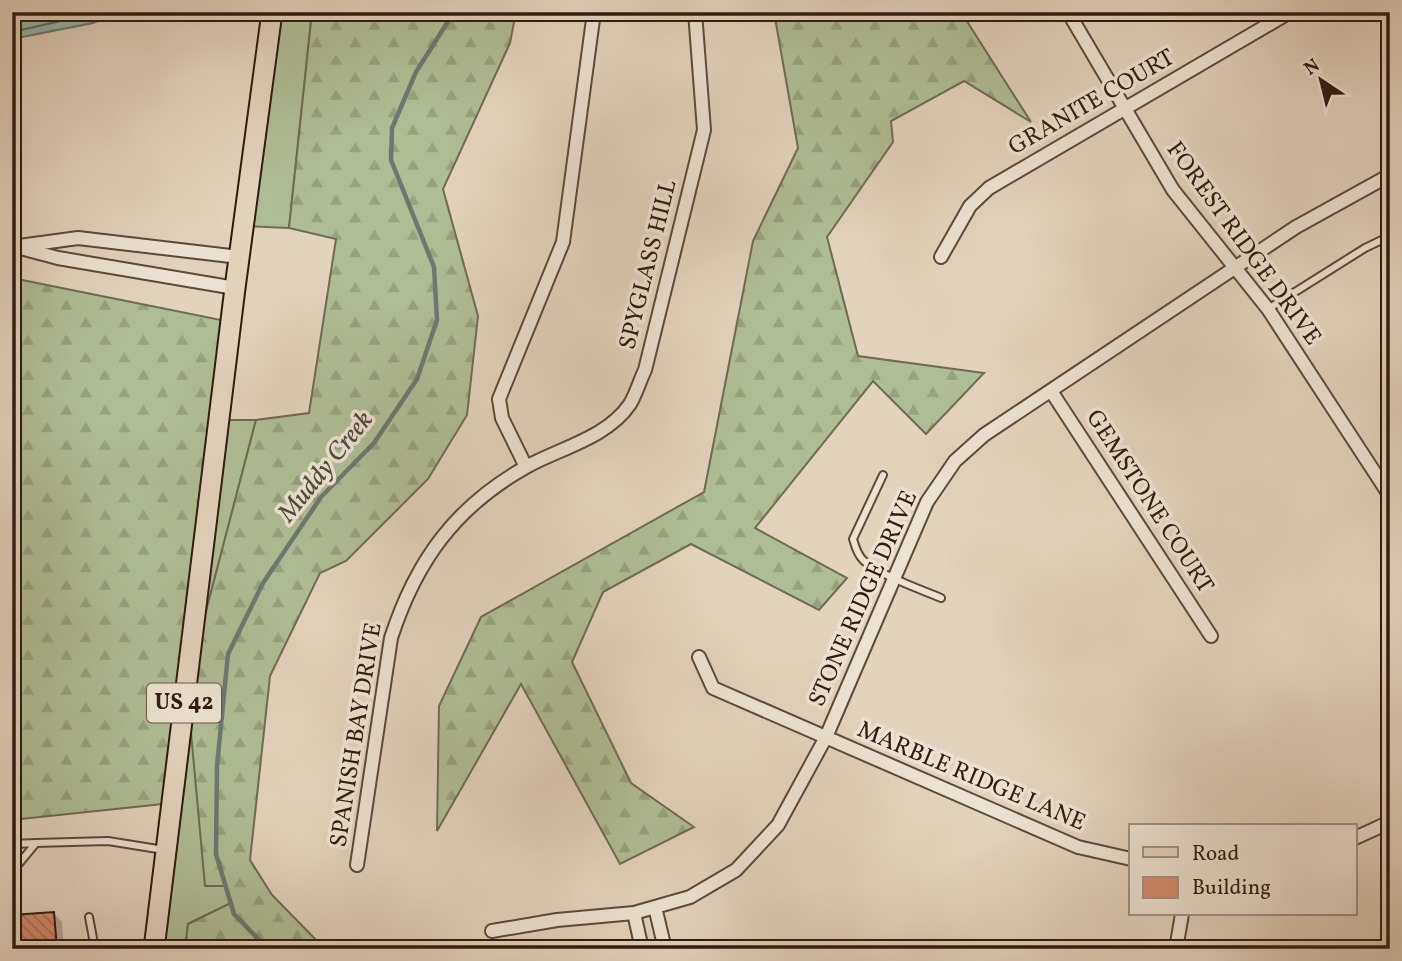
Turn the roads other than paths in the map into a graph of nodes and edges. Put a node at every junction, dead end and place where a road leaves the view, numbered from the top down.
1 (272, 12) edge
2 (594, 12) edge
3 (695, 12) edge
4 (1068, 12) edge
5 (1290, 12) edge
6 (1124, 108) junction
7 (1390, 175) edge
8 (1390, 236) edge
9 (14, 247) edge
10 (239, 257) junction
11 (941, 257) dead end
12 (1236, 267) junction
13 (235, 288) junction
14 (1268, 309) junction
15 (1051, 391) junction
16 (526, 467) junction
17 (883, 475) dead end
18 (1390, 496) edge
19 (894, 577) junction
20 (941, 598) dead end
21 (1211, 636) dead end
22 (699, 657) dead end
23 (825, 737) junction
24 (1390, 822) edge
25 (1356, 838) edge
26 (36, 843) junction
27 (12, 844) edge
28 (166, 850) junction
29 (1129, 859) edge
30 (357, 865) dead end
31 (12, 872) edge
32 (655, 907) junction
33 (634, 913) junction
34 (1182, 916) edge
35 (89, 917) dead end
36 (492, 931) dead end
37 (95, 949) edge
38 (154, 949) edge
39 (642, 949) edge
40 (665, 949) edge
41 (1176, 949) edge

1 - 10 main road, US 42
2 - 16 street
3 - 16 street, SPYGLASS HILL
4 - 6 street, FOREST RIDGE DRIVE
5 - 6 street, GRANITE COURT
6 - 11 street, GRANITE COURT
6 - 12 street, FOREST RIDGE DRIVE
7 - 12 street, STONE RIDGE DRIVE
8 - 14 lane
9 - 10 street
9 - 13 street
10 - 13 main road, US 42
12 - 14 street, FOREST RIDGE DRIVE
12 - 15 street, STONE RIDGE DRIVE
13 - 28 main road, US 42
14 - 18 street, FOREST RIDGE DRIVE
15 - 19 street, STONE RIDGE DRIVE
15 - 21 street, GEMSTONE COURT
16 - 30 street, SPANISH BAY DRIVE
17 - 19 lane
19 - 20 lane
19 - 23 street, STONE RIDGE DRIVE
22 - 23 street, MARBLE RIDGE LANE
23 - 29 street, MARBLE RIDGE LANE
23 - 32 street, STONE RIDGE DRIVE
24 - 25 street
26 - 27 lane
26 - 28 lane
26 - 31 lane
28 - 38 main road, US 42
32 - 33 street, STONE RIDGE DRIVE
32 - 40 street
33 - 36 street, STONE RIDGE DRIVE
33 - 39 street
34 - 41 street
35 - 37 lane

